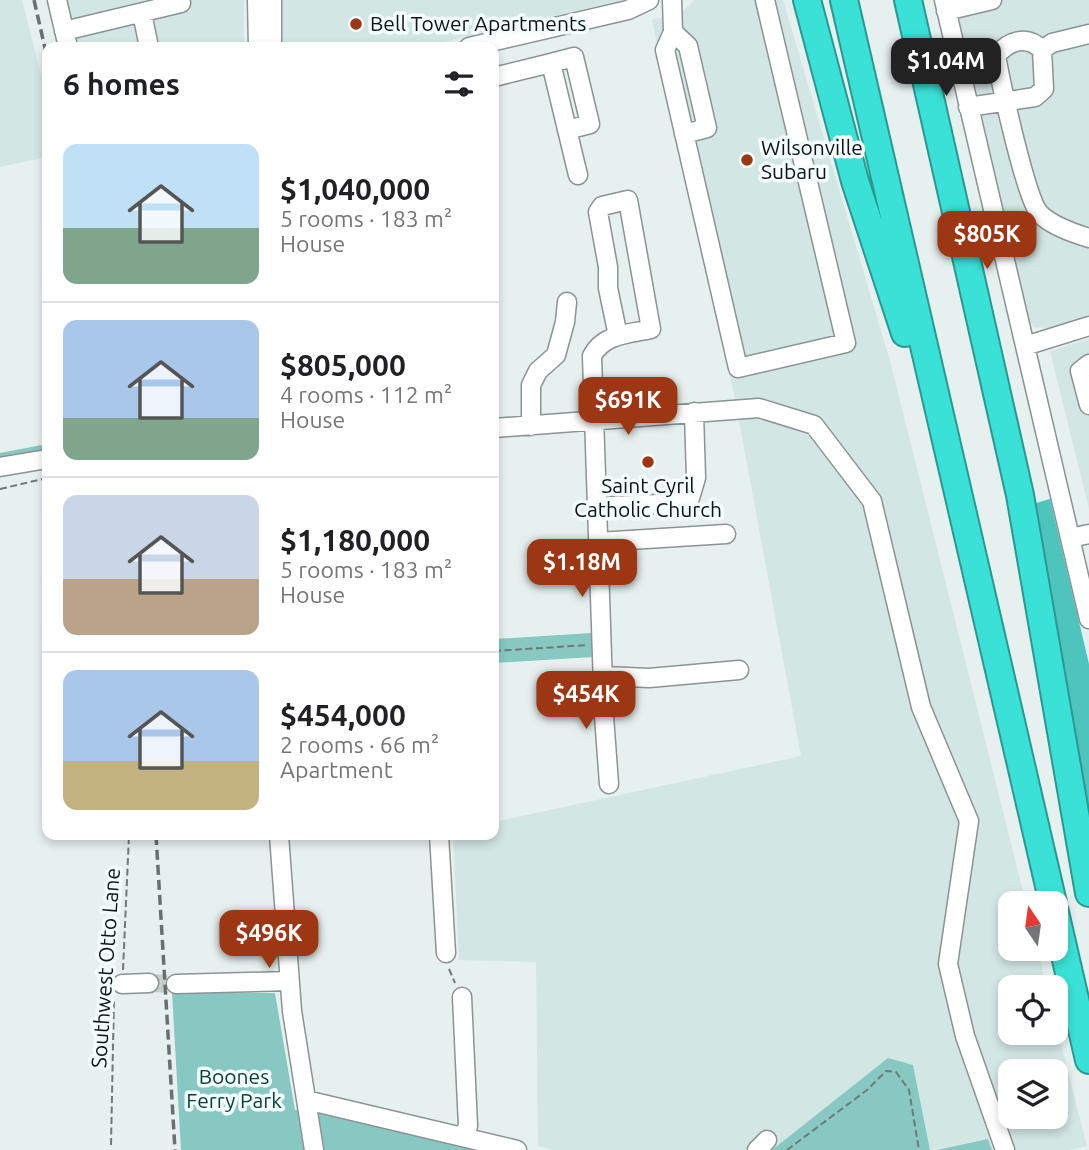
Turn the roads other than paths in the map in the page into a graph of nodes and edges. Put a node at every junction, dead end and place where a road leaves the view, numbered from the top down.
1 (57, 0) edge
2 (257, 0) edge
3 (272, 0) edge
4 (649, 0) edge
5 (672, 0) edge
6 (765, 0) edge
7 (807, 0) edge
8 (844, 0) edge
9 (908, 0) edge
10 (992, 0) edge
11 (181, 3) dead end
12 (945, 6) edge
13 (142, 13) junction
14 (1089, 34) edge
15 (66, 39) edge
16 (148, 42) edge
17 (258, 42) edge
18 (272, 42) edge
19 (490, 42) edge
20 (1042, 50) junction
21 (499, 76) edge
22 (1007, 101) junction
23 (968, 107) junction
24 (578, 175) dead end
25 (1089, 238) edge
26 (567, 302) dead end
27 (1089, 326) edge
28 (618, 336) junction
29 (1025, 346) junction
30 (1089, 364) edge
31 (1088, 398) edge
32 (694, 412) junction
33 (592, 422) junction
34 (531, 426) junction
35 (499, 428) edge
36 (949, 456) junction
37 (42, 460) edge
38 (0, 467) edge
39 (596, 507) junction
40 (726, 534) dead end
41 (1089, 534) edge
42 (1070, 538) junction
43 (598, 542) junction
44 (1089, 619) edge
45 (739, 670) dead end
46 (604, 676) junction
47 (609, 784) dead end
48 (279, 840) edge
49 (439, 840) edge
50 (1050, 891) edge
51 (1089, 893) edge
52 (446, 953) road end
53 (1066, 961) edge
54 (289, 981) junction
55 (149, 983) tunnel mouth
56 (122, 984) road end
57 (176, 984) tunnel mouth
58 (462, 997) road end
59 (1089, 1060) edge
60 (306, 1100) junction
61 (463, 1137) junction
62 (314, 1150) edge
63 (517, 1150) edge
64 (1005, 1150) edge

1 - 15 street
2 - 17 street
3 - 18 street
4 - 19 street
5 - 6 street
7 - 36 highway
8 - 36 highway
9 - 51 highway
10 - 12 street
11 - 13 street
12 - 23 street
13 - 15 street
13 - 16 street
14 - 20 street
20 - 22 street
20 - 22 street
21 - 24 street
22 - 23 street
22 - 25 street
23 - 29 street
26 - 34 street
27 - 29 street
28 - 28 street
28 - 33 street
29 - 42 street
30 - 31 street
32 - 33 street
32 - 39 street
32 - 64 street
33 - 34 street
33 - 39 street
34 - 35 street
36 - 50 highway
37 - 38 street
39 - 43 street
40 - 43 street
41 - 42 street
42 - 44 street
43 - 46 street
45 - 46 street
46 - 47 street
48 - 54 street
49 - 52 street
53 - 59 highway
54 - 57 street
54 - 60 street
55 - 56 street
58 - 61 street
60 - 61 street
60 - 62 street
61 - 63 street

